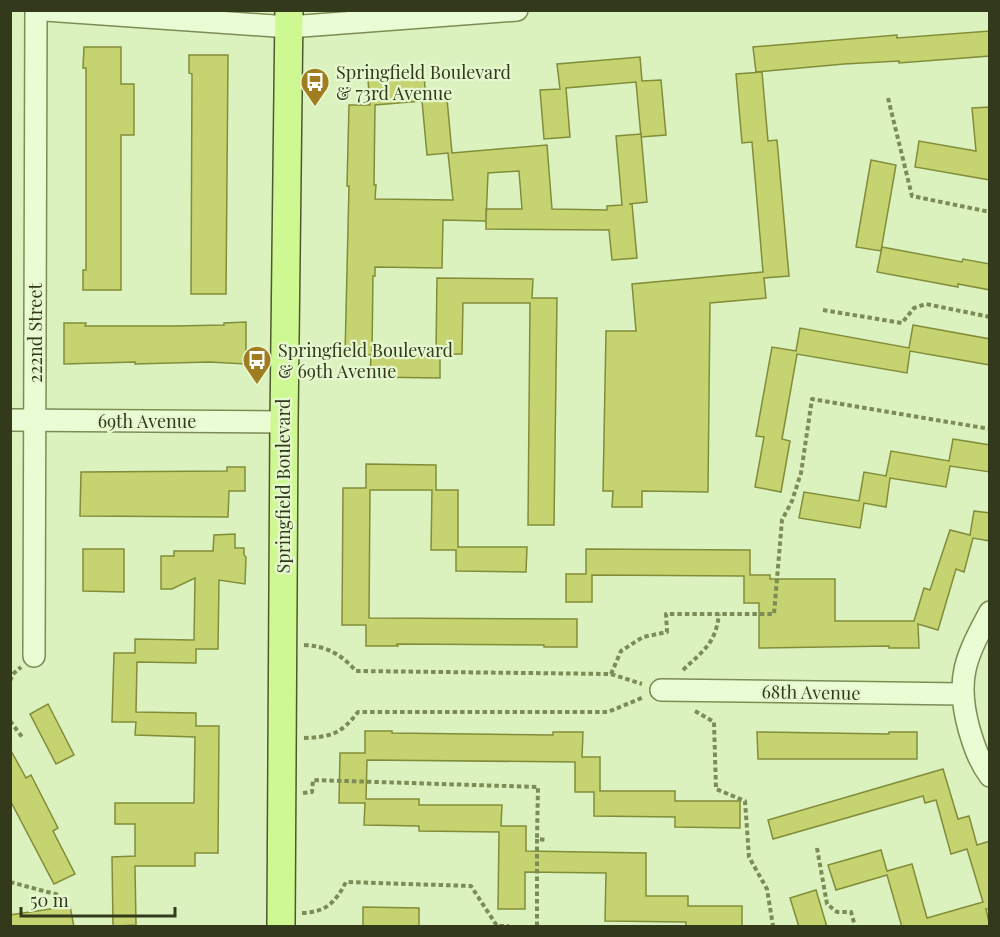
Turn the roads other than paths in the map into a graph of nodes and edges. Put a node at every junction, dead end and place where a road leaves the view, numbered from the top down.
1 (36, 10) edge
2 (45, 10) edge
3 (517, 10) edge
4 (289, 19) edge
5 (10, 420) edge
6 (35, 420) junction
7 (284, 422) junction
8 (990, 612) edge
9 (34, 656) dead end
10 (661, 690) road end
11 (962, 694) junction
12 (990, 776) edge
13 (281, 920) edge

1 - 6 street, 222nd Street
2 - 4 street
3 - 4 street
4 - 7 main road, Springfield Boulevard
5 - 6 street, 69th Avenue
6 - 7 street, 69th Avenue
6 - 9 street, 222nd Street
7 - 13 main road, Springfield Boulevard
8 - 11 street
10 - 11 street, 68th Avenue
11 - 12 street

